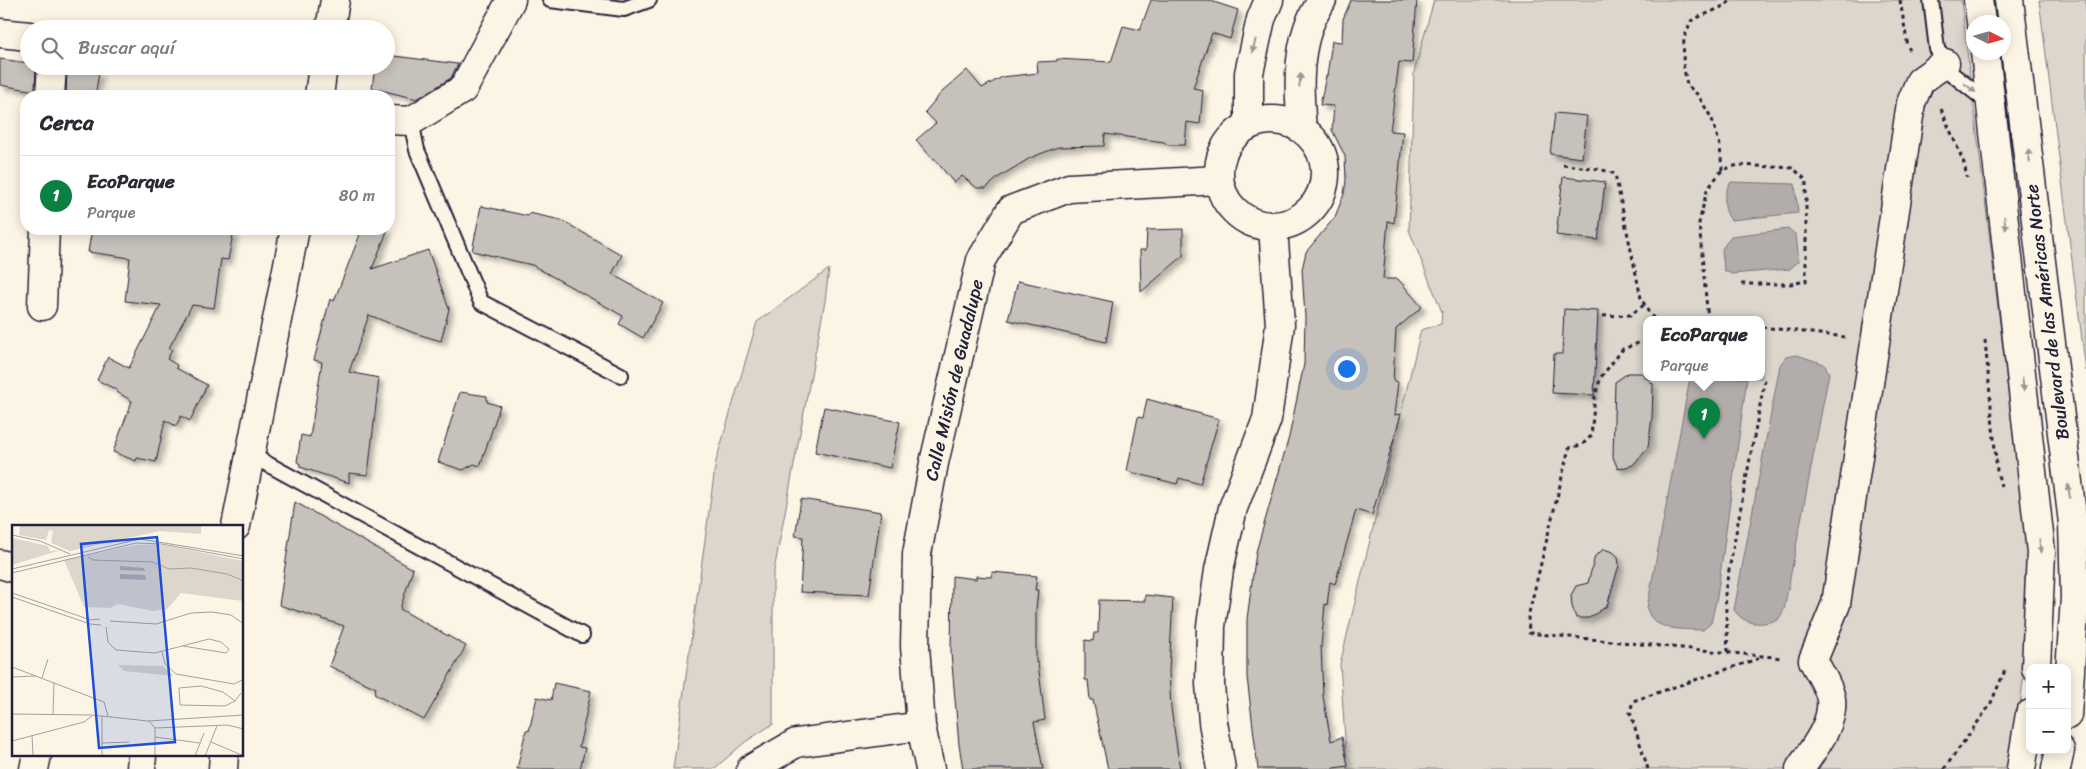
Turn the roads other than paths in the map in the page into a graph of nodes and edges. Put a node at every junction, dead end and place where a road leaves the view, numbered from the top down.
1 (334, 0) edge
2 (511, 0) edge
3 (550, 0) edge
4 (649, 0) edge
5 (1269, 0) edge
6 (1322, 0) edge
7 (1931, 0) edge
8 (1978, 0) edge
9 (2010, 0) edge
10 (1980, 15) edge
11 (331, 20) edge
12 (0, 33) edge
13 (20, 35) edge
14 (1986, 60) edge
15 (1935, 70) junction
16 (51, 75) edge
17 (322, 75) edge
18 (50, 90) edge
19 (320, 90) edge
20 (1992, 105) junction
21 (400, 121) edge
22 (1249, 125) junction
23 (1302, 128) junction
24 (1219, 180) junction
25 (1273, 227) junction
26 (45, 235) edge
27 (294, 235) edge
28 (42, 306) dead end
29 (621, 375) dead end
30 (249, 454) junction
31 (235, 525) edge
32 (582, 635) dead end
33 (2036, 664) edge
34 (2067, 709) edge
35 (922, 726) junction
36 (2026, 738) edge
37 (2059, 754) edge
38 (37, 756) edge
39 (142, 756) edge
40 (224, 756) edge
41 (34, 769) edge
42 (141, 769) edge
43 (223, 769) edge
44 (751, 769) edge
45 (930, 769) edge
46 (1221, 769) edge
47 (1800, 769) edge
48 (2021, 769) edge
49 (2056, 769) edge

1 - 11 street
2 - 21 street
3 - 4 lane
5 -> 22 street
23 -> 6 street
7 - 15 lane
8 - 10 street
34 -> 9 street, Boulevard de las Américas Norte
12 - 13 street
14 - 20 street, Boulevard de las Américas Norte
15 -> 20 lane
15 - 47 street
16 - 18 street
17 - 19 street
20 -> 33 street, Boulevard de las Américas Norte
21 - 29 lane
22 - 23 street
22 - 24 street
23 - 25 street
24 - 25 street
24 - 35 street, Calle Misión de Guadalupe
25 - 46 street
26 - 28 street
27 - 30 street
30 - 31 street
30 - 32 lane
35 - 44 street
35 - 45 street, Calle Misión de Guadalupe
36 - 48 street
37 - 49 street
38 - 41 street
39 - 42 street
40 - 43 street

